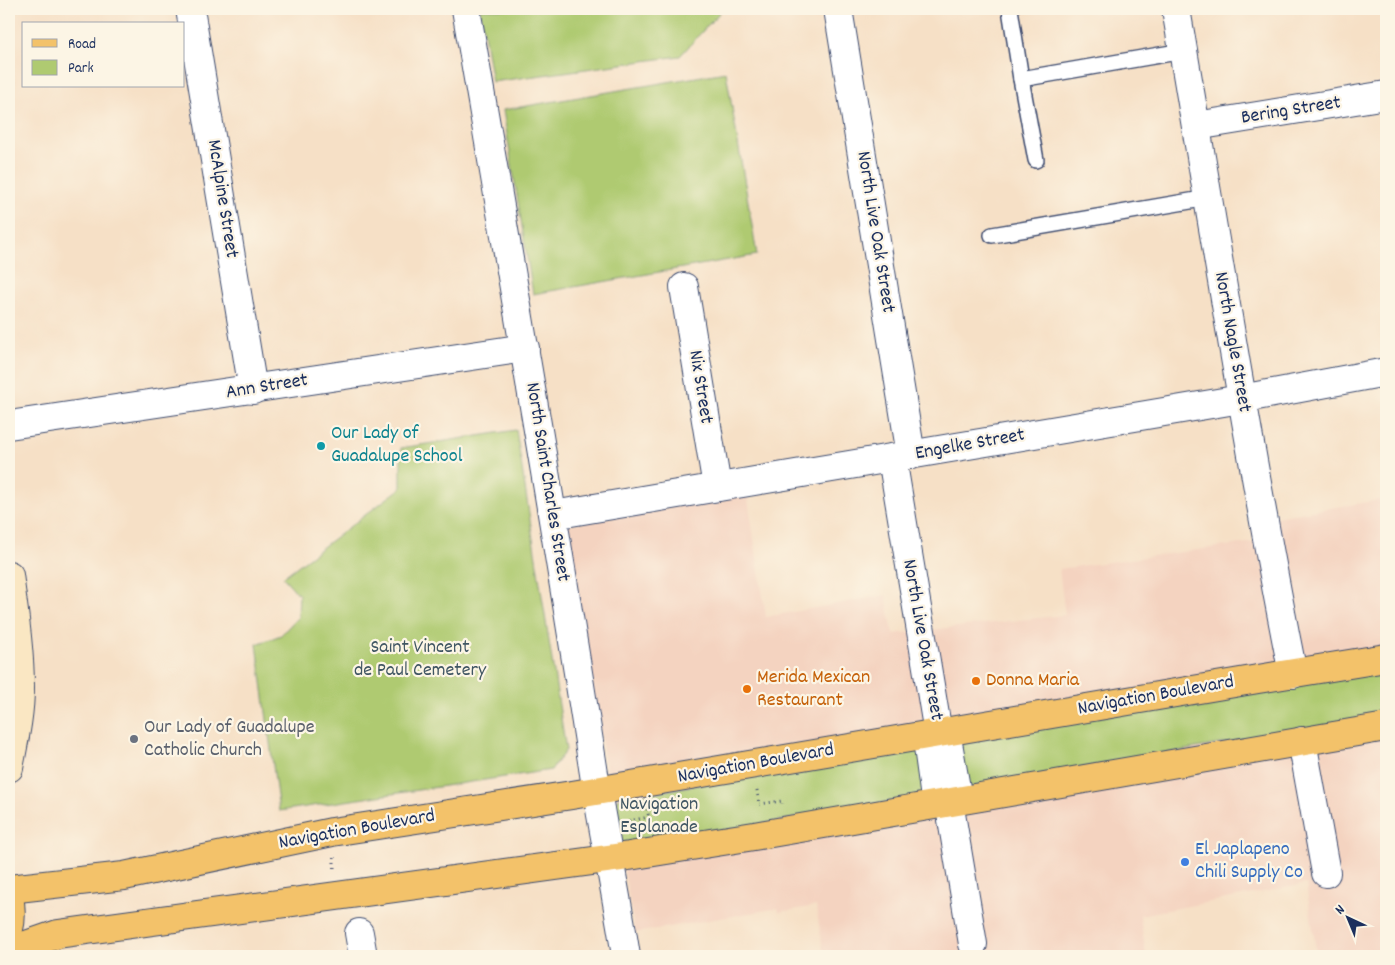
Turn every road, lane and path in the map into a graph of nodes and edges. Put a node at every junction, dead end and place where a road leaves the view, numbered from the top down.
1 (190, 9) edge
2 (466, 9) edge
3 (838, 9) edge
4 (1010, 9) edge
5 (1176, 9) edge
6 (1183, 51) junction
7 (1021, 79) junction
8 (1386, 95) edge
9 (1196, 126) junction
10 (1036, 160) dead end
11 (1208, 198) junction
12 (992, 235) dead end
13 (684, 287) dead end
14 (524, 348) junction
15 (1386, 372) edge
16 (253, 390) junction
17 (1241, 399) junction
18 (9, 426) edge
19 (902, 456) junction
20 (717, 487) junction
21 (553, 515) junction
22 (9, 575) edge
23 (1386, 658) edge
24 (1294, 674) junction
25 (1386, 727) edge
26 (938, 733) junction
27 (1302, 741) junction
28 (9, 768) edge
29 (756, 786) dead end
30 (597, 790) junction
31 (949, 802) junction
32 (646, 804) dead end
33 (783, 808) dead end
34 (649, 817) junction
35 (623, 822) dead end
36 (652, 835) dead end
37 (333, 848) dead end
38 (609, 859) junction
39 (1326, 873) dead end
40 (334, 875) dead end
41 (9, 889) edge
42 (9, 896) edge
43 (9, 929) edge
44 (973, 944) dead end
45 (9, 951) edge
46 (626, 956) edge

1 - 16 street, McAlpine Street
2 - 14 street, North Saint Charles Street
3 - 19 street, North Live Oak Street
4 - 7 lane
5 - 6 street, North Nagle Street
6 - 7 lane
6 - 9 street, North Nagle Street
7 - 10 lane
8 - 9 street, Bering Street
9 - 11 street, North Nagle Street
11 - 12 lane
11 - 17 street, North Nagle Street
13 - 20 street, Nix Street
14 - 16 street, Ann Street
14 - 21 street, North Saint Charles Street
15 - 17 street, Engelke Street
16 - 18 street, Ann Street
17 - 19 street, Engelke Street
17 - 24 street, North Nagle Street
19 - 20 street, Engelke Street
19 - 26 street, North Live Oak Street
20 - 21 street, Engelke Street
21 - 30 street, North Saint Charles Street
22 - 28 main road
23 - 24 main road, Navigation Boulevard
24 - 26 main road, Navigation Boulevard
25 - 27 main road
26 - 30 main road, Navigation Boulevard
26 - 31 street, North Live Oak Street
27 - 31 main road
27 - 39 street
29 - 33 path
30 - 38 street, North Saint Charles Street
30 - 41 main road, Navigation Boulevard
31 - 38 main road
31 - 44 street
32 - 34 path
34 - 35 path
34 - 36 path
37 - 40 path
38 - 45 main road
38 - 46 street, North Saint Charles Street
42 - 43 main road

